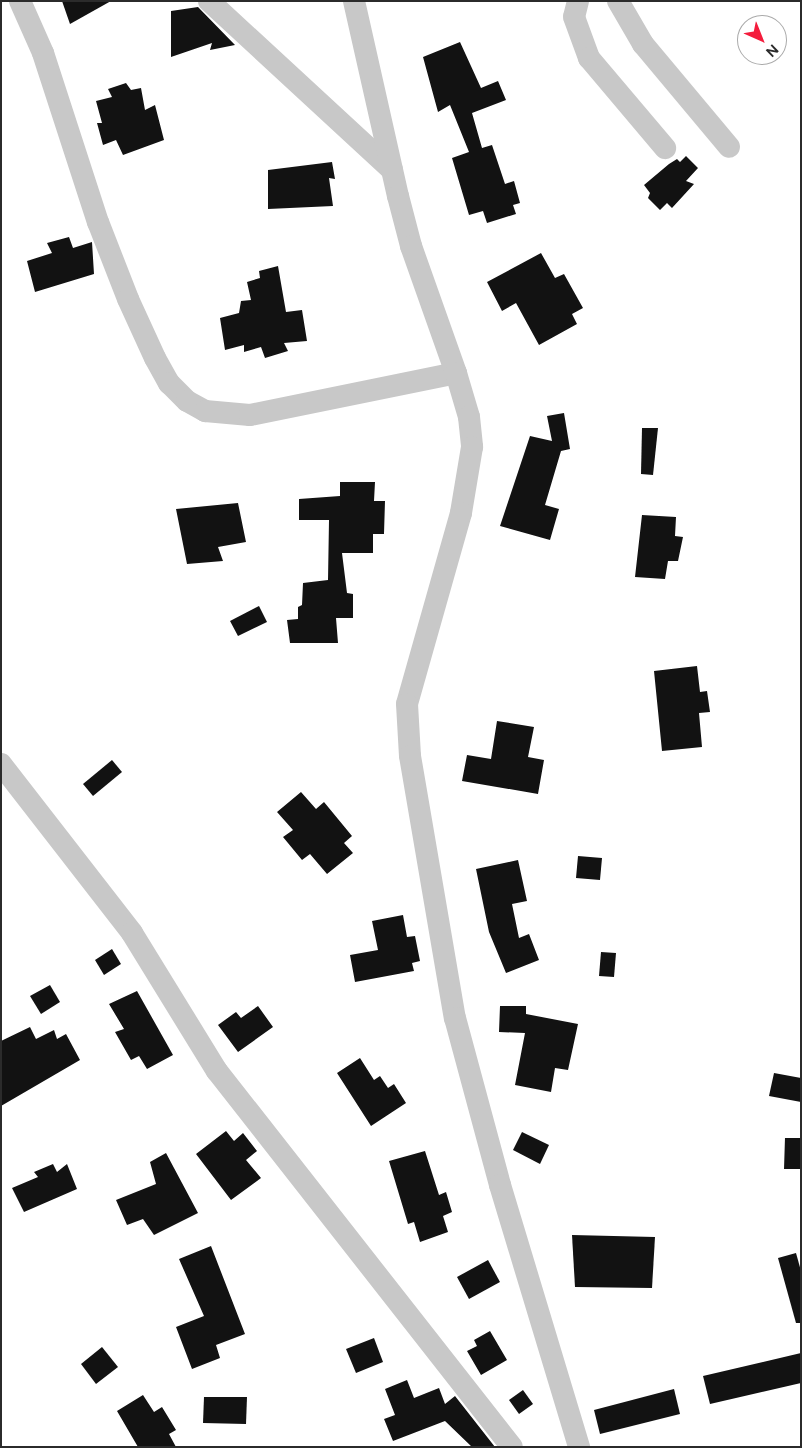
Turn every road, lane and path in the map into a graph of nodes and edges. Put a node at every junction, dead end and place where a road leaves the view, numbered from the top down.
1 (20, 1) edge
2 (209, 1) edge
3 (354, 1) edge
4 (578, 1) edge
5 (618, 1) edge
6 (729, 147) dead end
7 (665, 148) dead end
8 (392, 170) junction
9 (456, 373) junction
10 (1, 764) edge
11 (10, 790) edge
12 (512, 1447) edge
13 (579, 1447) edge

1 - 9 street
2 - 8 street
3 - 8 street
4 - 7 street
5 - 6 street
8 - 9 street
9 - 13 street
10 - 11 street
11 - 12 street

